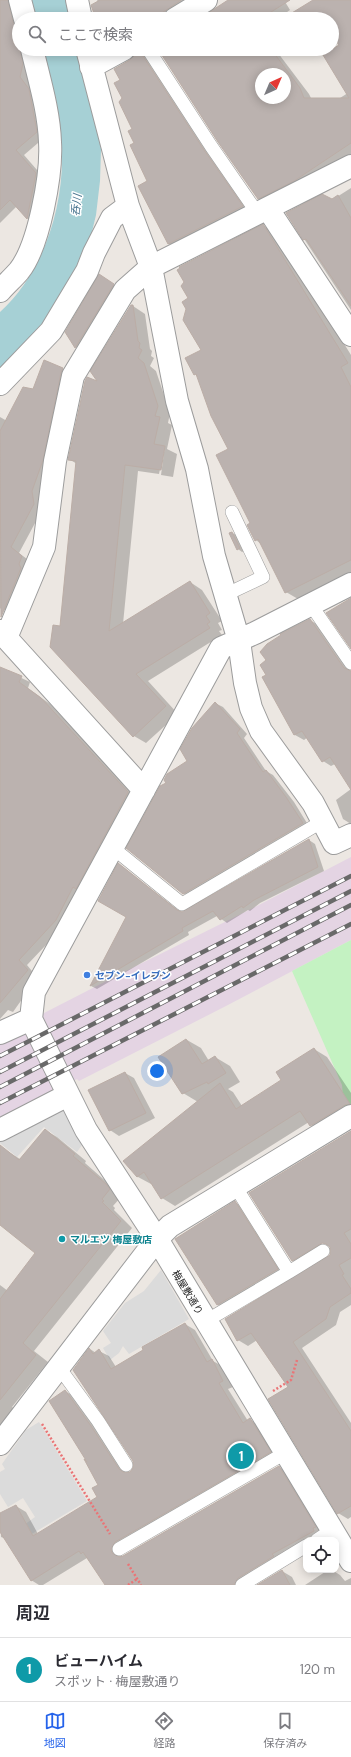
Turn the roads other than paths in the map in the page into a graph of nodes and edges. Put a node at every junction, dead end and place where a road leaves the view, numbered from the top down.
1 (20, 0) edge
2 (77, 0) edge
3 (206, 0) edge
4 (23, 12) edge
5 (80, 12) edge
6 (186, 12) edge
7 (34, 56) edge
8 (152, 56) edge
9 (89, 58) edge
10 (351, 166) edge
11 (128, 206) junction
12 (263, 212) junction
13 (151, 267) junction
14 (3, 282) edge
15 (351, 335) edge
16 (0, 384) edge
17 (232, 512) dead end
18 (351, 584) edge
19 (225, 595) junction
20 (311, 605) junction
21 (3, 634) edge
22 (239, 641) junction
23 (351, 662) edge
24 (144, 790) junction
25 (323, 821) junction
26 (351, 835) edge
27 (113, 848) junction
28 (31, 1019) junction
29 (2, 1030) edge
30 (68, 1095) junction
31 (351, 1116) edge
32 (0, 1130) edge
33 (235, 1186) junction
34 (157, 1239) junction
35 (322, 1251) dead end
36 (289, 1272) junction
37 (206, 1321) junction
38 (58, 1366) junction
39 (10, 1437) edge
40 (285, 1453) junction
41 (126, 1465) dead end
42 (325, 1535) edge
43 (303, 1548) edge
44 (119, 1549) road end
45 (351, 1561) edge
46 (242, 1585) edge

1 - 4 street
2 - 5 street
3 - 6 street
7 - 14 street
8 - 12 lane
9 - 11 street
10 - 12 street
11 - 13 street
11 - 16 street
12 - 13 street
12 - 15 street
13 - 19 street
13 - 21 street
17 - 19 lane
18 - 20 street
19 - 22 street
20 - 22 street
20 - 23 lane
21 - 24 street
22 - 24 street
22 - 25 street
24 - 27 street
25 - 26 street
25 - 27 lane
27 - 28 street
28 - 29 street
28 - 30 street, 梅屋敷通り
30 - 32 street
30 - 34 street, 梅屋敷通り
31 - 33 street
33 - 34 street
33 - 36 lane
34 - 37 street, 梅屋敷通り
34 - 38 street
35 - 36 lane
36 - 37 lane
37 - 40 street, 梅屋敷通り
38 - 39 street
38 - 41 lane
40 - 42 street, 梅屋敷通り
40 - 44 lane
42 - 45 street, 梅屋敷通り
43 - 46 lane

